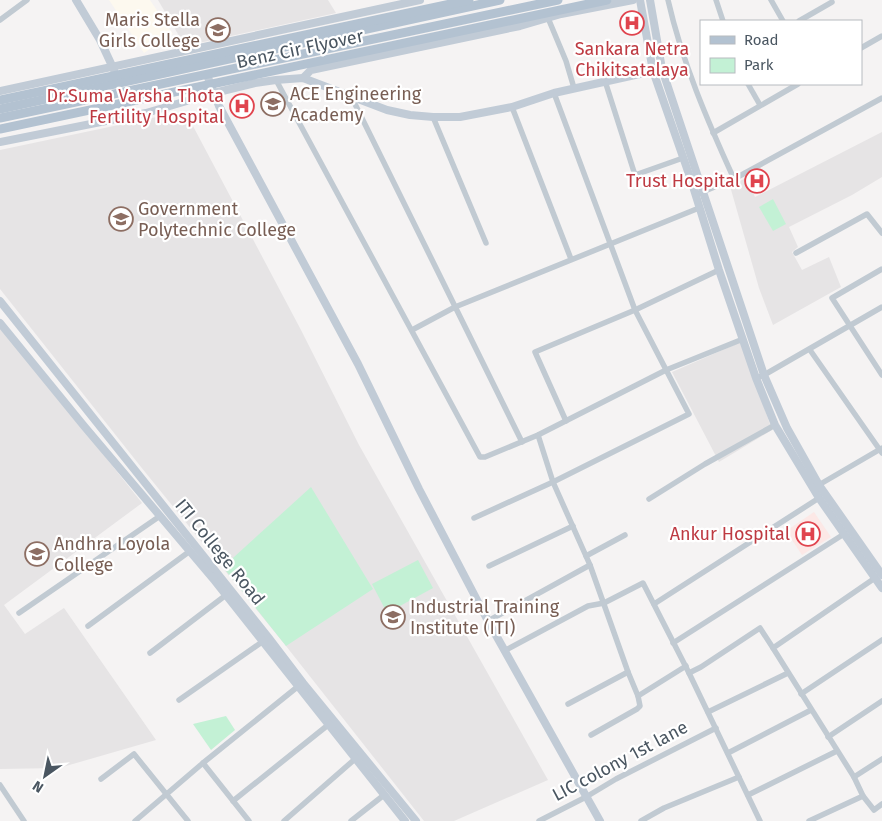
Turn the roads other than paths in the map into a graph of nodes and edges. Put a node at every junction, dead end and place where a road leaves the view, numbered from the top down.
1 (27, 0) edge
2 (76, 0) edge
3 (420, 0) edge
4 (469, 0) edge
5 (500, 0) edge
6 (558, 0) edge
7 (606, 0) edge
8 (633, 0) edge
9 (640, 0) edge
10 (650, 0) edge
11 (668, 0) edge
12 (716, 0) edge
13 (771, 0) edge
14 (832, 2) dead end
15 (548, 18) junction
16 (0, 20) edge
17 (722, 20) edge
18 (782, 20) edge
19 (801, 20) edge
20 (882, 36) edge
21 (862, 47) edge
22 (113, 67) junction
23 (653, 71) junction
24 (207, 75) junction
25 (303, 78) junction
26 (276, 80) junction
27 (605, 81) junction
28 (120, 82) junction
29 (749, 85) edge
30 (796, 85) edge
31 (574, 88) junction
32 (0, 91) edge
33 (214, 93) junction
34 (554, 93) junction
35 (352, 98) junction
36 (882, 98) edge
37 (0, 100) edge
38 (760, 105) junction
39 (512, 107) junction
40 (0, 110) edge
41 (432, 117) junction
42 (0, 118) edge
43 (0, 129) edge
44 (713, 133) junction
45 (0, 142) edge
46 (683, 158) junction
47 (734, 179) junction
48 (704, 191) junction
49 (696, 196) junction
50 (699, 208) junction
51 (882, 233) edge
52 (486, 243) dead end
53 (610, 243) junction
54 (796, 252) dead end
55 (571, 259) junction
56 (882, 269) edge
57 (719, 270) junction
58 (0, 301) edge
59 (455, 307) junction
60 (882, 307) edge
61 (635, 310) junction
62 (0, 323) edge
63 (850, 326) junction
64 (412, 330) junction
65 (743, 339) junction
66 (810, 350) junction
67 (880, 366) edge
68 (666, 370) junction
69 (882, 375) edge
70 (760, 377) junction
71 (566, 421) junction
72 (776, 425) junction
73 (538, 435) junction
74 (522, 442) junction
75 (881, 450) edge
76 (553, 482) junction
77 (816, 486) junction
78 (819, 498) junction
79 (650, 499) dead end
80 (160, 516) junction
81 (474, 518) dead end
82 (573, 526) junction
83 (625, 534) dead end
84 (844, 534) junction
85 (190, 552) junction
86 (586, 556) junction
87 (590, 565) junction
88 (489, 566) dead end
89 (878, 577) edge
90 (882, 588) edge
91 (226, 596) junction
92 (604, 604) junction
93 (654, 604) junction
94 (20, 613) dead end
95 (488, 621) junction
96 (88, 626) dead end
97 (882, 640) edge
98 (262, 642) junction
99 (673, 643) junction
100 (773, 648) junction
101 (504, 651) junction
102 (150, 652) dead end
103 (686, 666) junction
104 (628, 672) junction
105 (689, 673) junction
106 (788, 673) junction
107 (301, 685) junction
108 (800, 694) junction
109 (638, 696) junction
110 (179, 700) dead end
111 (882, 701) edge
112 (568, 704) dead end
113 (811, 710) junction
114 (708, 712) junction
115 (328, 725) junction
116 (716, 728) junction
117 (591, 735) dead end
118 (828, 737) junction
119 (837, 751) junction
120 (728, 754) junction
121 (355, 759) junction
122 (882, 759) edge
123 (203, 763) junction
124 (739, 777) junction
125 (854, 777) junction
126 (101, 779) dead end
127 (1, 787) edge
128 (748, 794) junction
129 (166, 795) junction
130 (384, 795) junction
131 (863, 796) junction
132 (586, 797) junction
133 (233, 801) junction
134 (882, 804) edge
135 (22, 819) edge
136 (13, 821) edge
137 (135, 821) edge
138 (188, 821) edge
139 (249, 821) edge
140 (284, 821) edge
141 (351, 821) edge
142 (405, 821) edge
143 (416, 821) edge
144 (539, 821) edge
145 (600, 821) edge
146 (641, 821) edge
147 (760, 821) edge
148 (809, 821) edge

1 - 16 street
2 - 22 street
3 - 22 street
4 - 37 main road, Benz Cir Flyover, bridge
5 - 28 main road
6 - 24 main road
7 - 43 main road, Benz Cir Flyover, bridge
8 - 15 street
9 - 23 street
10 - 48 street
11 - 44 street
12 - 17 street
13 - 18 street
14 - 19 street
15 - 25 street
15 - 31 street
20 - 21 street
22 - 28 street
22 - 32 street
23 - 27 street
23 - 46 street
24 - 33 street
24 - 42 main road
25 - 26 street
25 - 35 street
26 - 33 street
26 - 64 street
27 - 31 street
27 - 46 street
28 - 40 main road
29 - 38 street
30 - 38 street
31 - 34 street
33 - 45 street
33 - 95 street
34 - 39 street
34 - 53 street
35 - 41 street
35 - 59 street
36 - 47 street
38 - 44 street
39 - 41 street
39 - 55 street
41 - 52 street
44 - 47 street
46 - 49 street
47 - 48 street
48 - 49 street
48 - 70 street
49 - 50 street
50 - 53 street
50 - 57 street
51 - 54 street
53 - 55 street
53 - 61 street
55 - 59 street
56 - 63 street
57 - 61 street
57 - 65 street
58 - 107 street, ITI College Road
59 - 64 street
59 - 74 street
60 - 63 street
61 - 68 street
61 - 71 street
62 - 80 street, ITI College Road
63 - 66 street
63 - 67 street
64 - 74 street
65 - 68 street
65 - 70 street
66 - 70 street
66 - 75 street
67 - 69 street
68 - 71 street
68 - 76 street
70 - 72 street
70 - 77 street
71 - 73 street
72 - 77 street
72 - 79 street
73 - 74 street
73 - 76 street
75 - 77 street
76 - 81 street
76 - 82 street
77 - 78 street
77 - 89 street
78 - 84 street
78 - 93 street
80 - 85 street, ITI College Road
80 - 94 street
82 - 86 street
82 - 88 street
83 - 86 street
84 - 89 street
84 - 99 street
85 - 91 street, ITI College Road
85 - 96 street
86 - 87 street
87 - 92 street
87 - 95 street
89 - 90 street
89 - 100 street
91 - 98 street, ITI College Road
91 - 102 street
92 - 93 street
92 - 101 street
92 - 104 street
93 - 99 street
95 - 101 street
97 - 108 street
98 - 107 street, ITI College Road
98 - 110 street
99 - 103 street
100 - 105 street
100 - 106 street
101 - 132 street
103 - 105 street
103 - 109 street
104 - 109 street
104 - 112 street
105 - 114 street
106 - 108 street
106 - 114 street
107 - 115 street, ITI College Road
107 - 123 street
107 - 143 street, ITI College Road
108 - 113 street
109 - 117 street
111 - 118 street
113 - 118 street
113 - 120 street
114 - 116 street
115 - 121 street, ITI College Road
115 - 133 street
116 - 120 street
116 - 132 street, LIC colony 1st lane
118 - 119 street
119 - 125 street
119 - 128 street
120 - 124 street
121 - 130 street, ITI College Road
121 - 140 street
122 - 125 street
123 - 129 street
123 - 133 street
124 - 128 street
124 - 146 street
125 - 131 street
126 - 129 street
127 - 135 street
128 - 147 street
129 - 137 street
129 - 138 street
130 - 141 street
130 - 142 street, ITI College Road
131 - 134 street
131 - 148 street
132 - 144 street, LIC colony 1st lane
132 - 145 street
133 - 139 street
135 - 136 street

